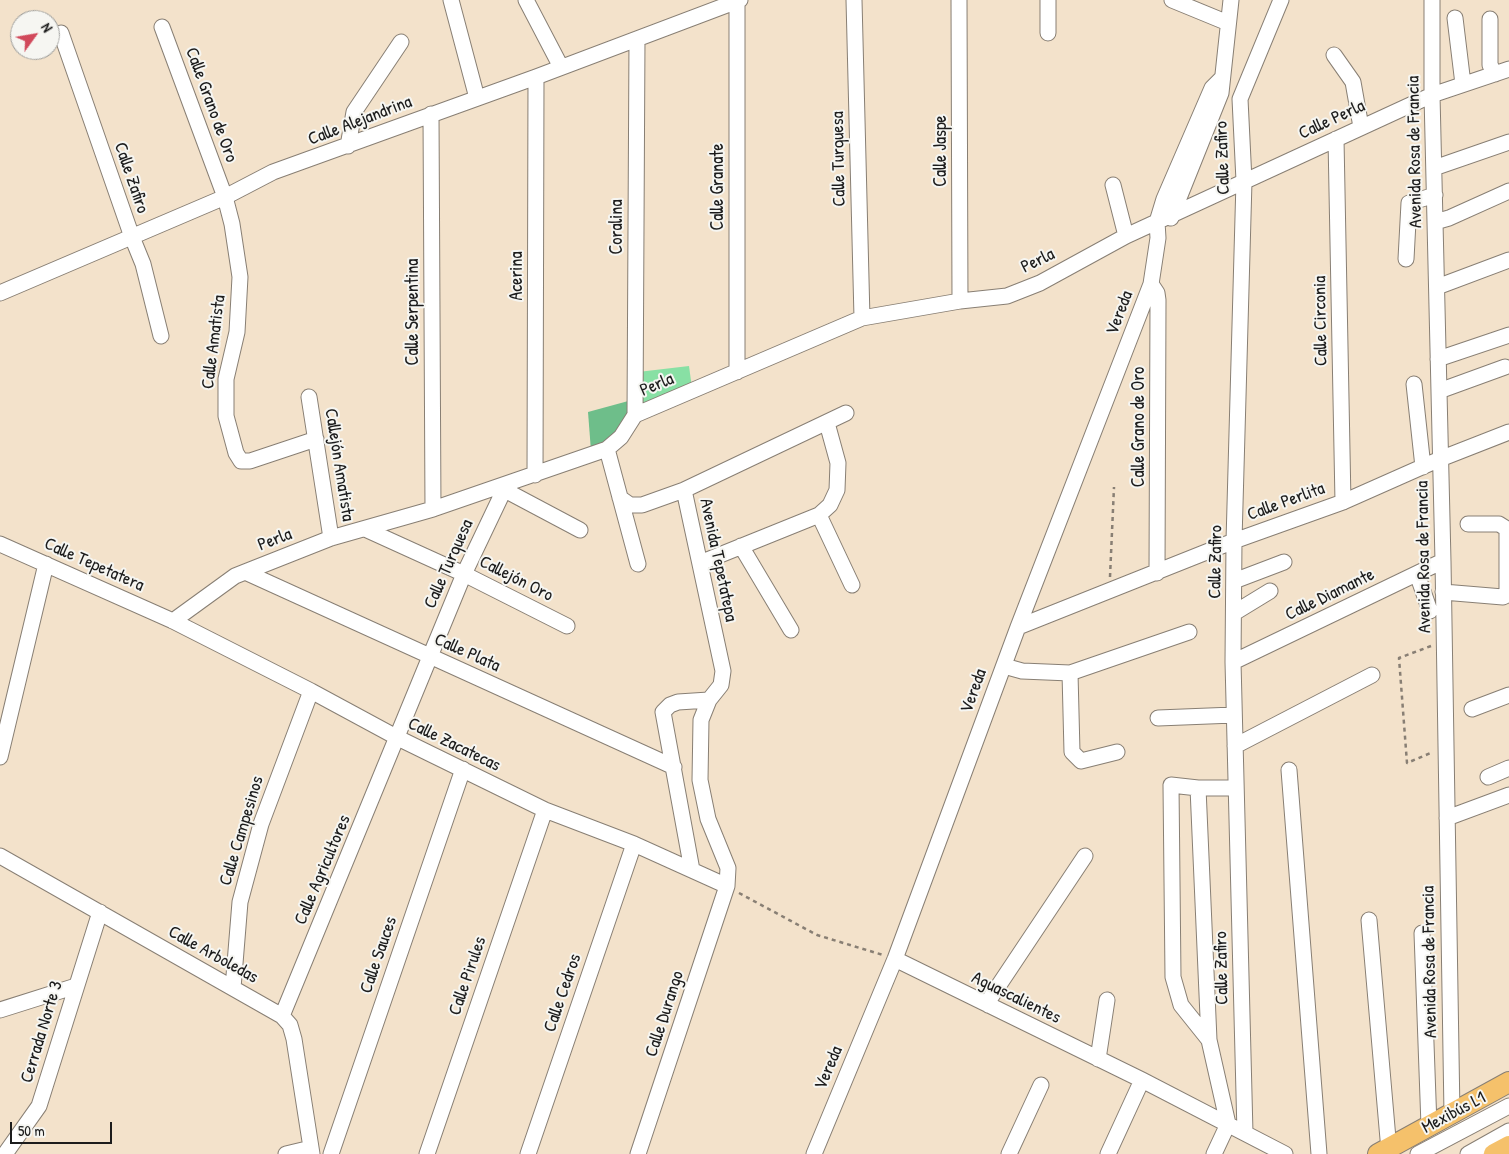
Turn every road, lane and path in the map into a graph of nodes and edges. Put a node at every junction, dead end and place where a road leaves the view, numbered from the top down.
1 (451, 0) edge
2 (526, 0) edge
3 (854, 0) edge
4 (960, 0) edge
5 (1048, 0) edge
6 (1172, 0) edge
7 (1231, 0) edge
8 (1281, 0) edge
9 (1432, 0) edge
10 (738, 1) edge
11 (1455, 18) dead end
12 (1490, 19) dead end
13 (1228, 23) junction
14 (162, 27) dead end
15 (61, 32) dead end
16 (1048, 34) dead end
17 (637, 39) junction
18 (401, 42) dead end
19 (1334, 55) dead end
20 (561, 67) junction
21 (1502, 71) edge
22 (536, 77) junction
23 (1463, 84) junction
24 (1218, 86) junction
25 (1432, 95) junction
26 (477, 98) junction
27 (1240, 99) junction
28 (431, 114) junction
29 (1361, 127) junction
30 (1336, 139) junction
31 (1509, 142) edge
32 (348, 146) junction
33 (1434, 168) junction
34 (1244, 182) junction
35 (1113, 185) dead end
36 (1509, 191) edge
37 (1434, 195) junction
38 (225, 197) junction
39 (1174, 214) junction
40 (1156, 222) junction
41 (1435, 222) junction
42 (1126, 236) junction
43 (132, 237) junction
44 (1158, 238) junction
45 (1406, 259) dead end
46 (1509, 260) edge
47 (1151, 284) junction
48 (1437, 288) junction
49 (0, 294) edge
50 (960, 301) junction
51 (862, 318) junction
52 (1509, 335) edge
53 (160, 336) dead end
54 (1438, 359) junction
55 (1505, 367) dead end
56 (737, 372) junction
57 (1414, 384) dead end
58 (1439, 391) junction
59 (310, 397) dead end
60 (846, 414) dead end
61 (635, 415) junction
62 (827, 423) junction
63 (1509, 432) edge
64 (316, 438) junction
65 (608, 449) junction
66 (1440, 459) junction
67 (1423, 467) junction
68 (535, 475) junction
69 (1114, 486) dead end
70 (501, 488) junction
71 (684, 490) junction
72 (620, 498) junction
73 (1343, 502) junction
74 (433, 509) junction
75 (819, 515) junction
76 (1468, 524) dead end
77 (365, 529) junction
78 (580, 530) dead end
79 (331, 538) junction
80 (1234, 541) junction
81 (0, 544) edge
82 (741, 546) junction
83 (1443, 561) junction
84 (1284, 562) dead end
85 (700, 563) junction
86 (46, 564) junction
87 (638, 564) dead end
88 (245, 572) junction
89 (1157, 573) junction
90 (464, 574) junction
91 (1417, 574) junction
92 (1234, 581) junction
93 (852, 585) dead end
94 (1112, 590) junction
95 (1270, 590) dead end
96 (1444, 592) junction
97 (1430, 611) dead end
98 (1234, 613) junction
99 (172, 622) junction
100 (567, 626) dead end
101 (1018, 627) junction
102 (791, 630) dead end
103 (1189, 632) dead end
104 (1444, 642) junction
105 (430, 656) junction
106 (1233, 662) junction
107 (1004, 666) junction
108 (1070, 673) junction
109 (1372, 675) dead end
110 (311, 691) junction
111 (1509, 695) edge
112 (709, 700) junction
113 (1472, 709) dead end
114 (1234, 715) junction
115 (1158, 718) dead end
116 (398, 738) junction
117 (1235, 746) junction
118 (1446, 746) junction
119 (1117, 752) dead end
120 (0, 757) edge
121 (674, 767) junction
122 (1509, 768) edge
123 (463, 769) junction
124 (1288, 770) dead end
125 (1488, 777) dead end
126 (1198, 788) junction
127 (1236, 788) junction
128 (1509, 795) edge
129 (545, 810) junction
130 (1447, 818) junction
131 (634, 844) junction
132 (0, 856) edge
133 (1084, 856) dead end
134 (692, 870) junction
135 (727, 886) junction
136 (100, 912) junction
137 (1369, 920) dead end
138 (1422, 933) dead end
139 (895, 959) junction
140 (76, 986) junction
141 (233, 988) junction
142 (1108, 1000) dead end
143 (988, 1005) junction
144 (0, 1010) edge
145 (282, 1016) junction
146 (1208, 1040) junction
147 (1098, 1059) junction
148 (1142, 1080) junction
149 (1509, 1082) edge
150 (1041, 1085) dead end
151 (1509, 1106) edge
152 (1452, 1114) junction
153 (1228, 1124) junction
154 (1429, 1126) junction
155 (1509, 1132) edge
156 (1245, 1133) junction
157 (1384, 1150) edge
158 (311, 1151) edge
159 (5, 1154) edge
160 (286, 1154) edge
161 (331, 1154) edge
162 (427, 1154) edge
163 (528, 1154) edge
164 (638, 1154) edge
165 (814, 1154) edge
166 (1009, 1154) edge
167 (1108, 1154) edge
168 (1214, 1154) edge
169 (1285, 1154) edge
170 (1319, 1154) edge
171 (1418, 1154) edge
172 (1468, 1154) edge

1 - 26 street
2 - 20 street
3 - 51 street, Calle Turquesa
4 - 50 street, Calle Jaspe
5 - 16 street
6 - 13 street
7 - 13 street, Vereda
8 - 27 street, Calle Zafiro
9 - 25 street, Avenida Rosa de Francia
10 - 17 street, Calle Alejandrina
10 - 56 street, Calle Granate
11 - 23 street
12 - 21 street
13 - 24 street, Vereda
14 - 38 street, Calle Grano de Oro
15 - 43 street, Calle Zafiro
17 - 20 street, Calle Alejandrina
17 - 61 street, Coralina
18 - 32 street
19 - 29 street
20 - 22 street, Calle Alejandrina
21 - 23 street, Calle Perla
22 - 26 street, Calle Alejandrina
22 - 68 street, Acerina
23 - 25 street, Calle Perla
24 - 27 street
24 - 39 street, Vereda
24 - 40 street, Vereda
25 - 29 street, Calle Perla
25 - 33 street, Avenida Rosa de Francia
26 - 28 street, Calle Alejandrina
27 - 34 street, Calle Zafiro
28 - 32 street, Calle Alejandrina
28 - 74 street, Calle Serpentina
29 - 30 street, Calle Perla
30 - 34 street, Calle Perla
30 - 73 street, Calle Circonia
31 - 33 street
32 - 38 street, Calle Alejandrina
33 - 37 street, Avenida Rosa de Francia
34 - 39 street, Calle Perla
34 - 80 street, Calle Zafiro
35 - 42 street
36 - 41 street
37 - 41 street, Avenida Rosa de Francia
37 - 45 street
38 - 43 street, Calle Alejandrina
38 - 64 street, Calle Amatista
39 - 40 street, Perla
39 - 44 street, Vereda
40 - 42 street, Perla
40 - 44 street, Vereda
41 - 48 street, Avenida Rosa de Francia
42 - 50 street, Perla
43 - 49 street, Calle Alejandrina
43 - 53 street, Calle Zafiro
44 - 47 street, Vereda
46 - 48 street
47 - 89 street, Calle Grano de Oro
47 - 101 street, Vereda
48 - 54 street, Avenida Rosa de Francia
50 - 51 street, Perla
51 - 56 street, Perla
52 - 54 street
54 - 58 street, Avenida Rosa de Francia
55 - 58 street
56 - 61 street, Perla
57 - 67 street
58 - 66 street, Avenida Rosa de Francia
59 - 64 street, Callejón Amatista
60 - 62 street
61 - 65 street, Perla
62 - 71 street
62 - 75 street
63 - 66 street, Calle Perlita
64 - 79 street, Callejón Amatista
65 - 68 street, Perla
65 - 72 street
66 - 67 street, Calle Perlita
66 - 83 street, Avenida Rosa de Francia
67 - 73 street, Calle Perlita
68 - 70 street, Perla
69 - 94 path
70 - 74 street, Perla
70 - 78 street
70 - 90 street, Calle Turquesa
71 - 72 street, Avenida Tepetatepa
71 - 85 street, Avenida Tepetatepa
72 - 87 street
73 - 80 street, Calle Perlita
74 - 77 street, Perla
75 - 82 street
75 - 93 street
76 - 96 street
77 - 79 street, Perla
77 - 90 street, Callejón Oro
79 - 88 street, Perla
80 - 89 street, Calle Perlita
80 - 92 street, Calle Zafiro
81 - 86 street, Calle Tepetatera
82 - 85 street
82 - 102 street
83 - 91 street, Calle Diamante
83 - 96 street, Avenida Rosa de Francia
84 - 92 street
85 - 112 street, Avenida Tepetatepa
86 - 99 street, Calle Tepetatera
86 - 120 street
88 - 99 street, Perla
88 - 105 street, Calle Plata
89 - 94 street, Calle Perlita
90 - 100 street, Callejón Oro
90 - 105 street, Calle Turquesa
91 - 97 street
91 - 106 street, Calle Diamante
92 - 98 street, Calle Zafiro
94 - 101 street, Calle Perlita
95 - 98 street
96 - 104 street, Avenida Rosa de Francia
98 - 106 street, Calle Zafiro
99 - 110 street, Calle Zacatecas
101 - 107 street, Vereda
103 - 108 street
104 - 118 street, Avenida Rosa de Francia
104 - 118 path
105 - 116 street, Calle Turquesa
105 - 121 street, Calle Plata
106 - 114 street, Calle Zafiro
107 - 108 street
107 - 139 street, Vereda
108 - 119 street
109 - 117 street
110 - 116 street, Calle Zacatecas
110 - 141 street, Calle Campesinos
111 - 113 street
112 - 121 street
112 - 135 street, Avenida Tepetatepa
114 - 115 street
114 - 117 street, Calle Zafiro
116 - 123 street, Calle Zacatecas
116 - 145 street, Calle Agricultores
117 - 127 street, Calle Zafiro
118 - 130 street, Avenida Rosa de Francia
121 - 134 street
122 - 125 street
123 - 129 street, Calle Zacatecas
123 - 161 street, Calle Sauces
124 - 170 street
126 - 127 street
126 - 146 street
126 - 146 street
127 - 156 street, Calle Zafiro
128 - 130 street
129 - 131 street, Calle Zacatecas
129 - 162 street, Calle Pirules
130 - 152 street, Avenida Rosa de Francia
131 - 134 street, Calle Zacatecas
131 - 163 street, Calle Cedros
132 - 136 street, Calle Arboledas
133 - 143 street
134 - 135 street, Calle Zacatecas
135 - 139 path
135 - 164 street, Calle Durango
136 - 140 street, Cerrada Norte 3
136 - 141 street, Calle Arboledas
137 - 157 street
138 - 154 street
139 - 143 street, Aguascalientes
139 - 165 street, Vereda
140 - 144 street
140 - 159 street, Cerrada Norte 3
141 - 145 street, Calle Arboledas
142 - 147 street
143 - 147 street, Aguascalientes
145 - 158 street
146 - 153 street
147 - 148 street, Aguascalientes
148 - 153 street, Aguascalientes
148 - 167 street
149 - 152 main road
150 - 166 street
151 - 171 street, Mexibús L1
152 - 154 main road
153 - 156 street, Aguascalientes
153 - 168 street
154 - 157 main road
155 - 172 street
156 - 169 street, Aguascalientes
158 - 160 street

